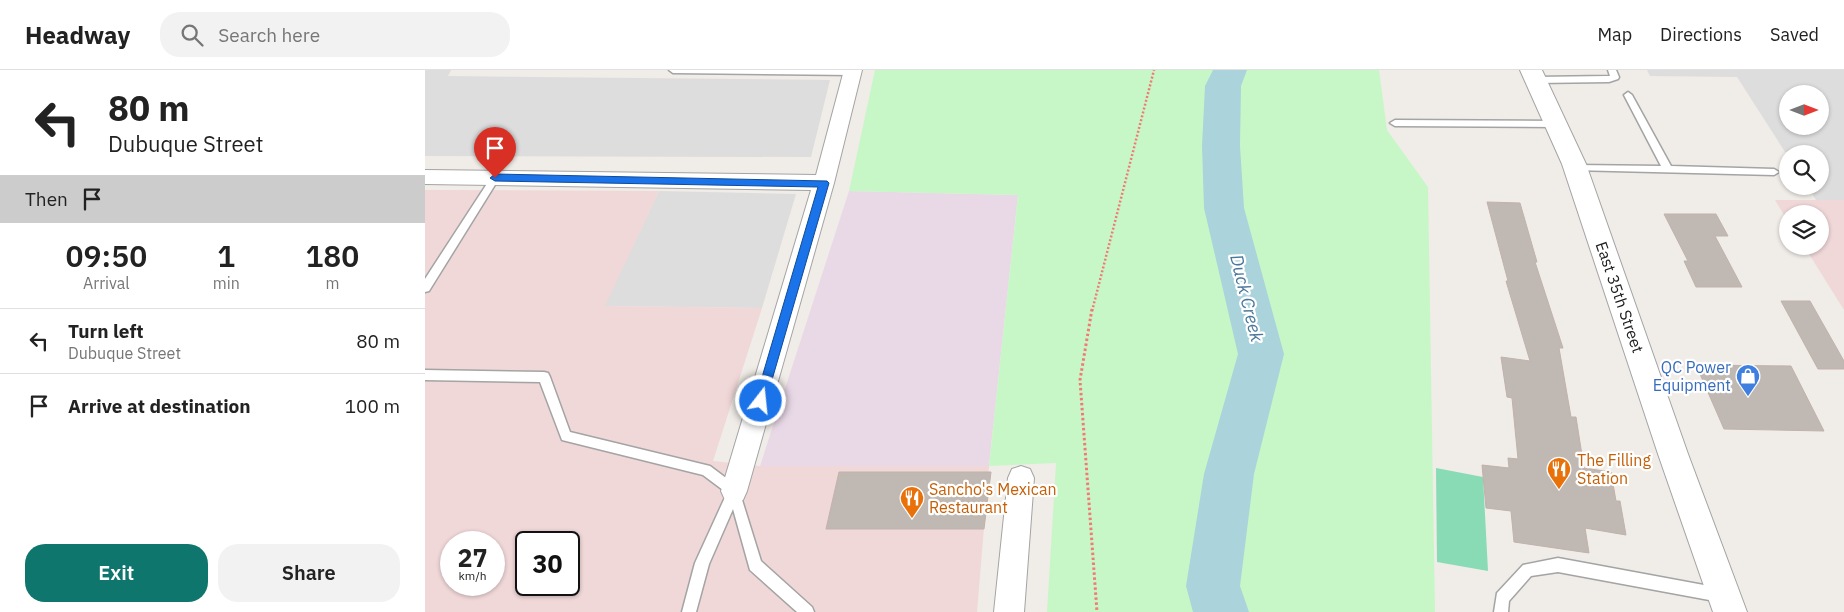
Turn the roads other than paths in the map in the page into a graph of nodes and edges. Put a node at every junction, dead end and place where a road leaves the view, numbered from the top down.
1 (673, 70) edge
2 (1612, 70) edge
3 (853, 71) edge
4 (1534, 75) edge
5 (1628, 94) dead end
6 (1395, 123) dead end
7 (1556, 124) junction
8 (1575, 168) junction
9 (1668, 170) junction
10 (1774, 172) dead end
11 (425, 177) edge
12 (495, 178) junction
13 (824, 183) junction
14 (425, 288) edge
15 (425, 375) edge
16 (1021, 478) dead end
17 (734, 491) junction
18 (1727, 604) edge
19 (689, 612) edge
20 (807, 612) edge
21 (1009, 612) edge
22 (1501, 612) edge

1 - 3 lane
2 - 4 lane
3 - 13 street
4 - 7 street, East 35th Street
5 - 9 lane
6 - 7 lane
7 - 8 street, East 35th Street
8 - 9 lane
8 - 18 street, East 35th Street
9 - 10 lane
11 - 12 street
12 - 13 street
12 - 14 lane
13 - 17 street
15 - 17 lane
16 - 21 street
17 - 19 lane
17 - 20 lane
18 - 22 lane

